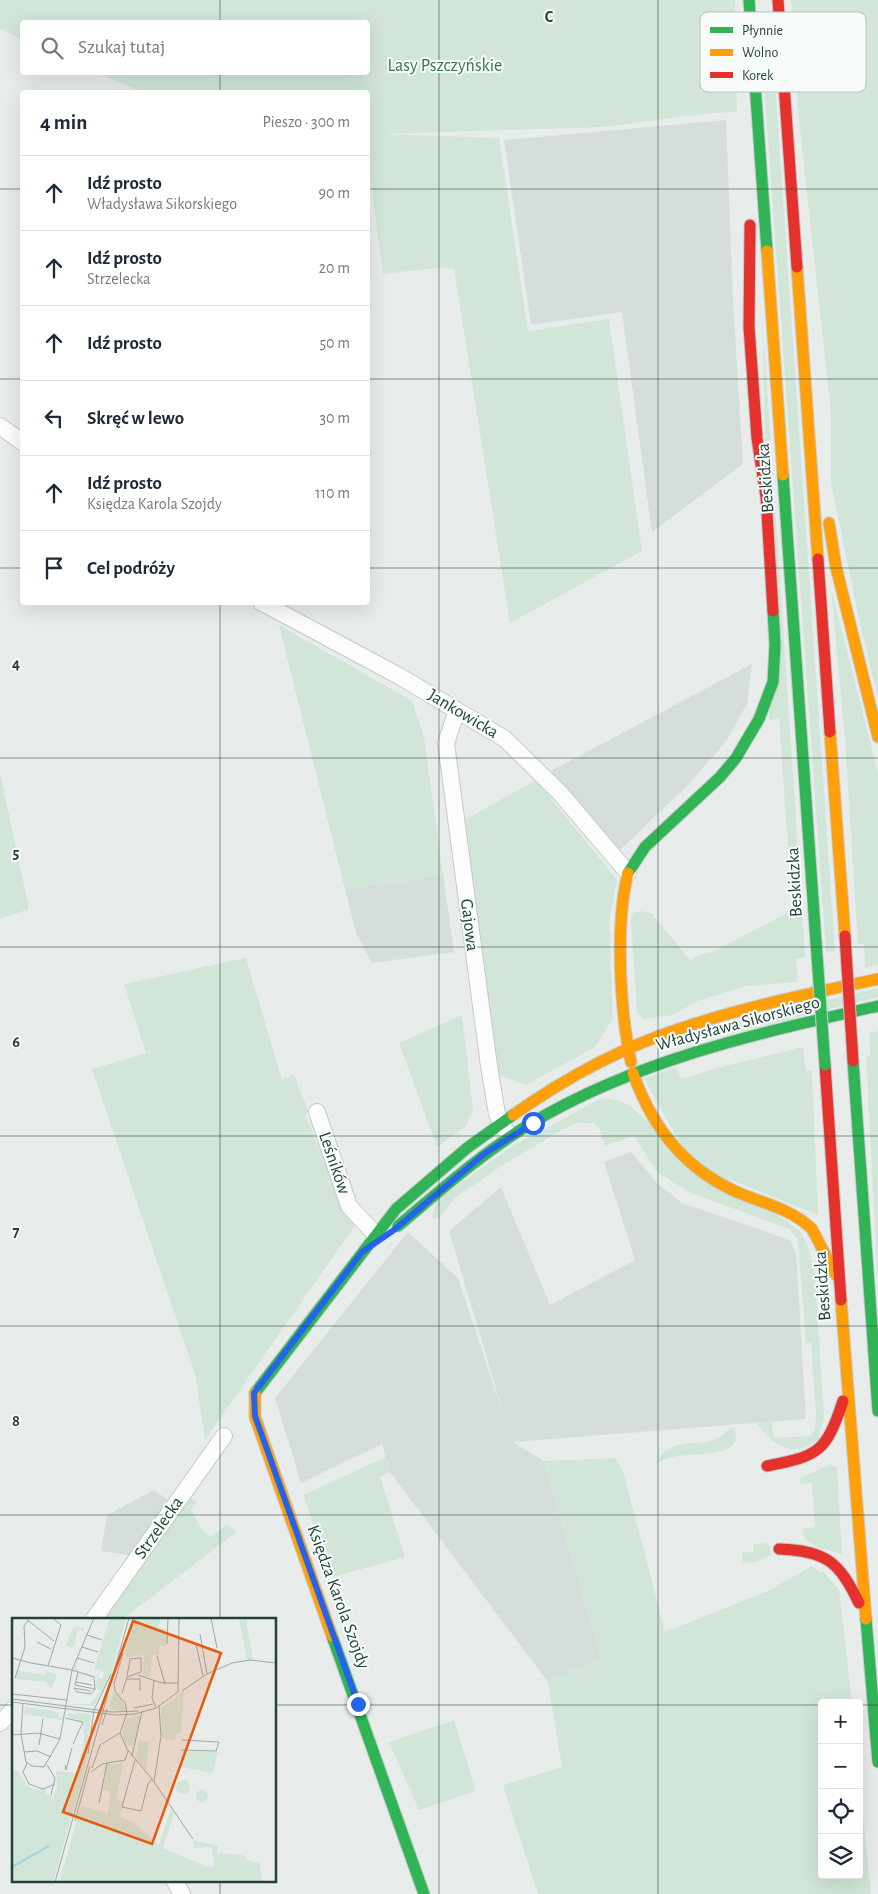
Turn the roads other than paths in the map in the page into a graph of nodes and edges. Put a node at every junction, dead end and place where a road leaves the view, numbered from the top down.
1 (750, 92) edge
2 (755, 92) edge
3 (785, 92) edge
4 (747, 133) dead end
5 (749, 210) dead end
6 (808, 415) junction
7 (0, 426) edge
8 (20, 441) edge
9 (266, 605) edge
10 (457, 710) junction
11 (878, 737) edge
12 (628, 873) junction
13 (878, 978) edge
14 (878, 1006) edge
15 (628, 1050) junction
16 (633, 1073) junction
17 (316, 1112) dead end
18 (501, 1123) junction
19 (509, 1137) junction
20 (375, 1234) junction
21 (362, 1252) junction
22 (841, 1284) junction
23 (847, 1389) junction
24 (878, 1411) edge
25 (224, 1436) dead end
26 (767, 1466) dead end
27 (779, 1549) dead end
28 (865, 1613) junction
29 (95, 1618) edge
30 (12, 1711) edge
31 (0, 1723) edge
32 (878, 1762) edge
33 (175, 1882) edge
34 (182, 1894) edge
35 (424, 1894) edge

1 - 4 main road
2 - 22 main road, Beskidzka, bridge
3 - 6 main road
5 - 12 main road
6 - 11 main road
6 - 24 main road, bridge
7 - 8 street
9 - 10 street, Jankowicka
10 - 12 street, Jankowicka
10 - 18 street, Gajowa
12 - 15 main road
13 - 15 main road, Władysława Sikorskiego
14 - 16 main road, Władysława Sikorskiego
15 - 16 main road
15 - 18 main road, Władysława Sikorskiego
16 - 19 main road, Władysława Sikorskiego
16 - 22 main road
17 - 20 street, Leśników
18 - 19 street, Gajowa
18 - 20 main road, Władysława Sikorskiego
19 - 21 main road, Władysława Sikorskiego
20 - 21 main road, Władysława Sikorskiego
21 - 35 main road, Księdza Karola Szojdy
22 - 23 main road, Beskidzka
23 - 26 main road
23 - 28 main road, Beskidzka
25 - 29 street, Strzelecka
27 - 28 main road
28 - 32 main road, Beskidzka
30 - 31 street
33 - 34 street

